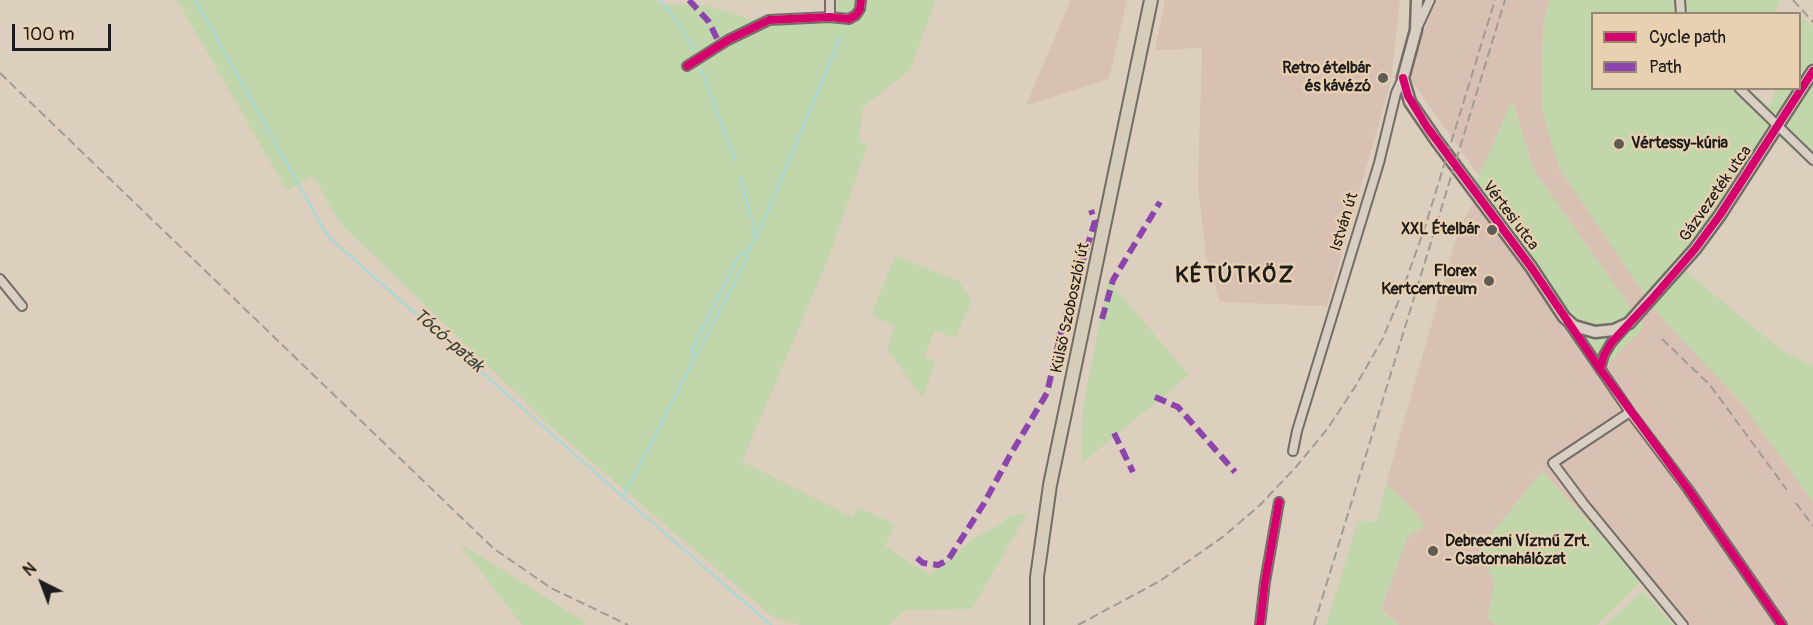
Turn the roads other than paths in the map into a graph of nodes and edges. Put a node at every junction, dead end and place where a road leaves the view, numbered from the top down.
1 (830, 0) edge
2 (861, 0) edge
3 (1151, 0) edge
4 (1418, 0) edge
5 (1430, 0) edge
6 (830, 17) junction
7 (1416, 30) junction
8 (687, 66) dead end
9 (1813, 71) edge
10 (1403, 78) junction
11 (1741, 90) edge
12 (1778, 127) junction
13 (1813, 160) edge
14 (0, 279) edge
15 (22, 306) dead end
16 (1564, 317) junction
17 (1629, 323) junction
18 (1600, 369) junction
19 (1630, 412) junction
20 (1293, 451) dead end
21 (1279, 502) dead end
22 (1037, 625) edge
23 (1260, 625) edge
24 (1683, 625) edge
25 (1782, 625) edge

1 - 6 street
2 - 6 street
3 - 22 main road, Külső Szoboszlói út
4 - 7 street, István út
5 - 7 street
6 - 8 street
7 - 10 street, István út
9 - 12 street, Gázvezeték utca
10 - 16 street, Vértesi utca
10 - 20 street, István út
11 - 12 street
12 - 13 street
12 - 17 street, Gázvezeték utca
14 - 15 street
16 - 17 street
16 - 18 street, Vértesi utca
17 - 18 street
18 - 19 street, Vértesi utca
19 - 24 street
19 - 25 street, Vértesi utca
21 - 23 street

